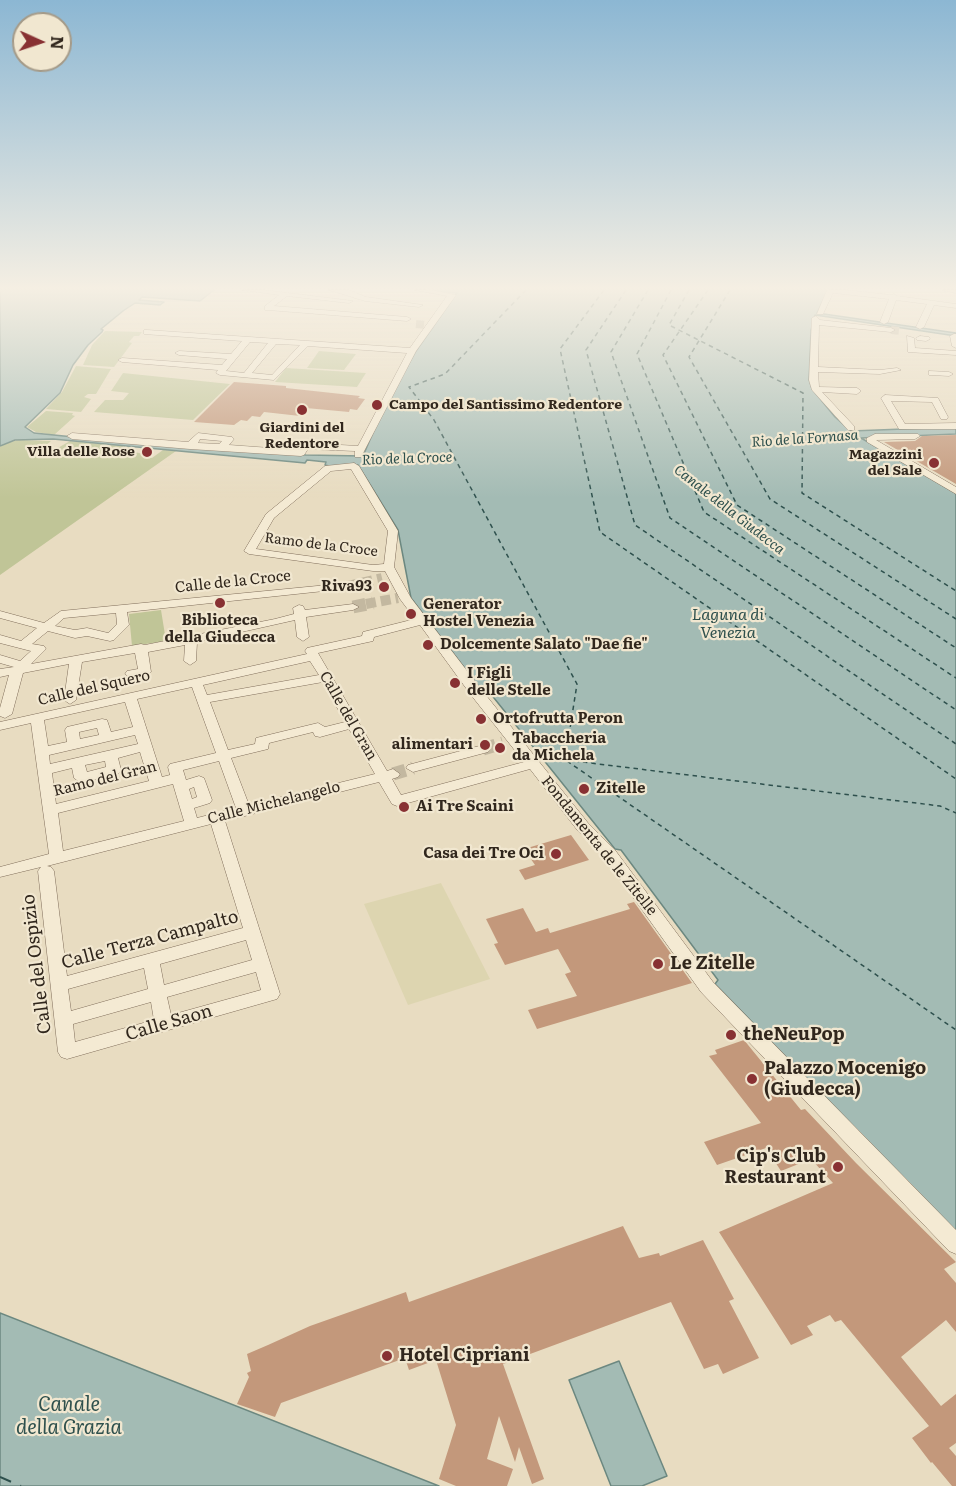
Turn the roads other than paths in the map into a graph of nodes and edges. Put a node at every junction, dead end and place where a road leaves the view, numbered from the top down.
1 (173, 359) edge
2 (231, 359) edge
3 (256, 359) edge
4 (291, 359) edge
5 (408, 359) edge
6 (815, 359) edge
7 (122, 360) dead end
8 (169, 363) junction
9 (224, 368) junction
10 (814, 369) junction
11 (897, 370) dead end
12 (932, 373) dead end
13 (949, 374) dead end
14 (246, 375) junction
15 (816, 389) junction
16 (857, 390) dead end
17 (944, 417) dead end
18 (851, 428) dead end
19 (952, 428) edge
20 (72, 436) dead end
21 (190, 446) junction
22 (221, 448) junction
23 (357, 458) junction
24 (956, 490) edge
25 (388, 574) junction
26 (348, 586) tunnel mouth
27 (309, 605) dead end
28 (353, 607) tunnel mouth
29 (121, 609) junction
30 (0, 614) edge
31 (300, 615) junction
32 (423, 621) junction
33 (46, 627) junction
34 (0, 636) edge
35 (303, 637) dead end
36 (191, 640) junction
37 (23, 645) junction
38 (141, 650) junction
39 (314, 656) junction
40 (0, 659) edge
41 (76, 660) junction
42 (190, 661) dead end
43 (17, 670) junction
44 (0, 673) edge
45 (132, 674) dead end
46 (325, 678) junction
47 (196, 682) junction
48 (130, 697) junction
49 (69, 700) dead end
50 (202, 700) junction
51 (37, 718) junction
52 (3, 720) edge
53 (352, 724) junction
54 (140, 730) junction
55 (145, 747) junction
56 (483, 749) tunnel mouth
57 (42, 752) junction
58 (223, 755) junction
59 (533, 764) junction
60 (413, 768) tunnel mouth
61 (44, 770) junction
62 (388, 775) junction
63 (178, 777) junction
64 (155, 778) junction
65 (50, 810) junction
66 (244, 811) junction
67 (217, 818) junction
68 (192, 824) junction
69 (57, 858) junction
70 (46, 871) dead end
71 (0, 872) edge
72 (252, 932) junction
73 (151, 960) junction
74 (262, 964) junction
75 (59, 985) junction
76 (157, 993) junction
77 (63, 1020) junction
78 (164, 1024) junction
79 (67, 1052) joint
80 (956, 1244) edge

1 - 8 street
2 - 9 street
3 - 14 street
4 - 14 street
5 - 23 street
6 - 10 street
7 - 8 street
8 - 9 street
9 - 14 street
10 - 11 street
10 - 15 street
12 - 13 street
15 - 16 street
15 - 18 street
17 - 19 street
19 - 24 street
20 - 21 street
21 - 22 street
21 - 22 street
22 - 23 street
23 - 25 street
23 - 25 street, Ramo de la Croce
25 - 32 street, Fondamenta de le Zitelle
26 - 29 street, Calle de la Croce
27 - 31 street
28 - 31 street
29 - 33 street, Calle de la Croce
29 - 33 street
30 - 33 street
31 - 35 street
31 - 36 street
32 - 39 street, Calle del Squero
32 - 59 street, Fondamenta de le Zitelle
33 - 37 street, Calle de la Croce
34 - 37 street
36 - 38 street
36 - 42 street
37 - 40 street
38 - 41 street
38 - 45 street
39 - 46 street, Calle del Gran
39 - 47 street, Calle del Squero
41 - 43 street
41 - 49 street
43 - 44 street
43 - 52 street
46 - 50 street
46 - 53 street, Calle del Gran
47 - 48 street, Calle del Squero
47 - 50 street
48 - 51 street, Calle del Squero
48 - 54 street
50 - 58 street
51 - 52 street, Calle del Squero
51 - 57 street
53 - 58 street, Ramo del Gran
53 - 62 street, Calle del Gran
54 - 55 street
54 - 57 street
55 - 61 street
55 - 64 street
56 - 60 street
57 - 61 street
58 - 63 street, Ramo del Gran
58 - 66 street
59 - 62 street
59 - 80 street, Fondamenta de le Zitelle
61 - 65 street
62 - 66 street, Calle Michelangelo
63 - 64 street, Ramo del Gran
63 - 68 street
64 - 65 street, Ramo del Gran
65 - 69 street
66 - 67 street, Calle Michelangelo
67 - 68 street, Calle Michelangelo
67 - 72 street
68 - 69 street, Calle Michelangelo
69 - 71 street, Calle Michelangelo
70 - 75 street, Calle del Ospizio
72 - 73 street, Calle Terza Campalto
72 - 74 street
73 - 75 street, Calle Terza Campalto
73 - 76 street
74 - 76 street
74 - 78 street, Calle Saon
75 - 77 street, Calle del Ospizio
76 - 77 street
76 - 78 street
77 - 79 street, Calle del Ospizio
78 - 79 street, Calle Saon

